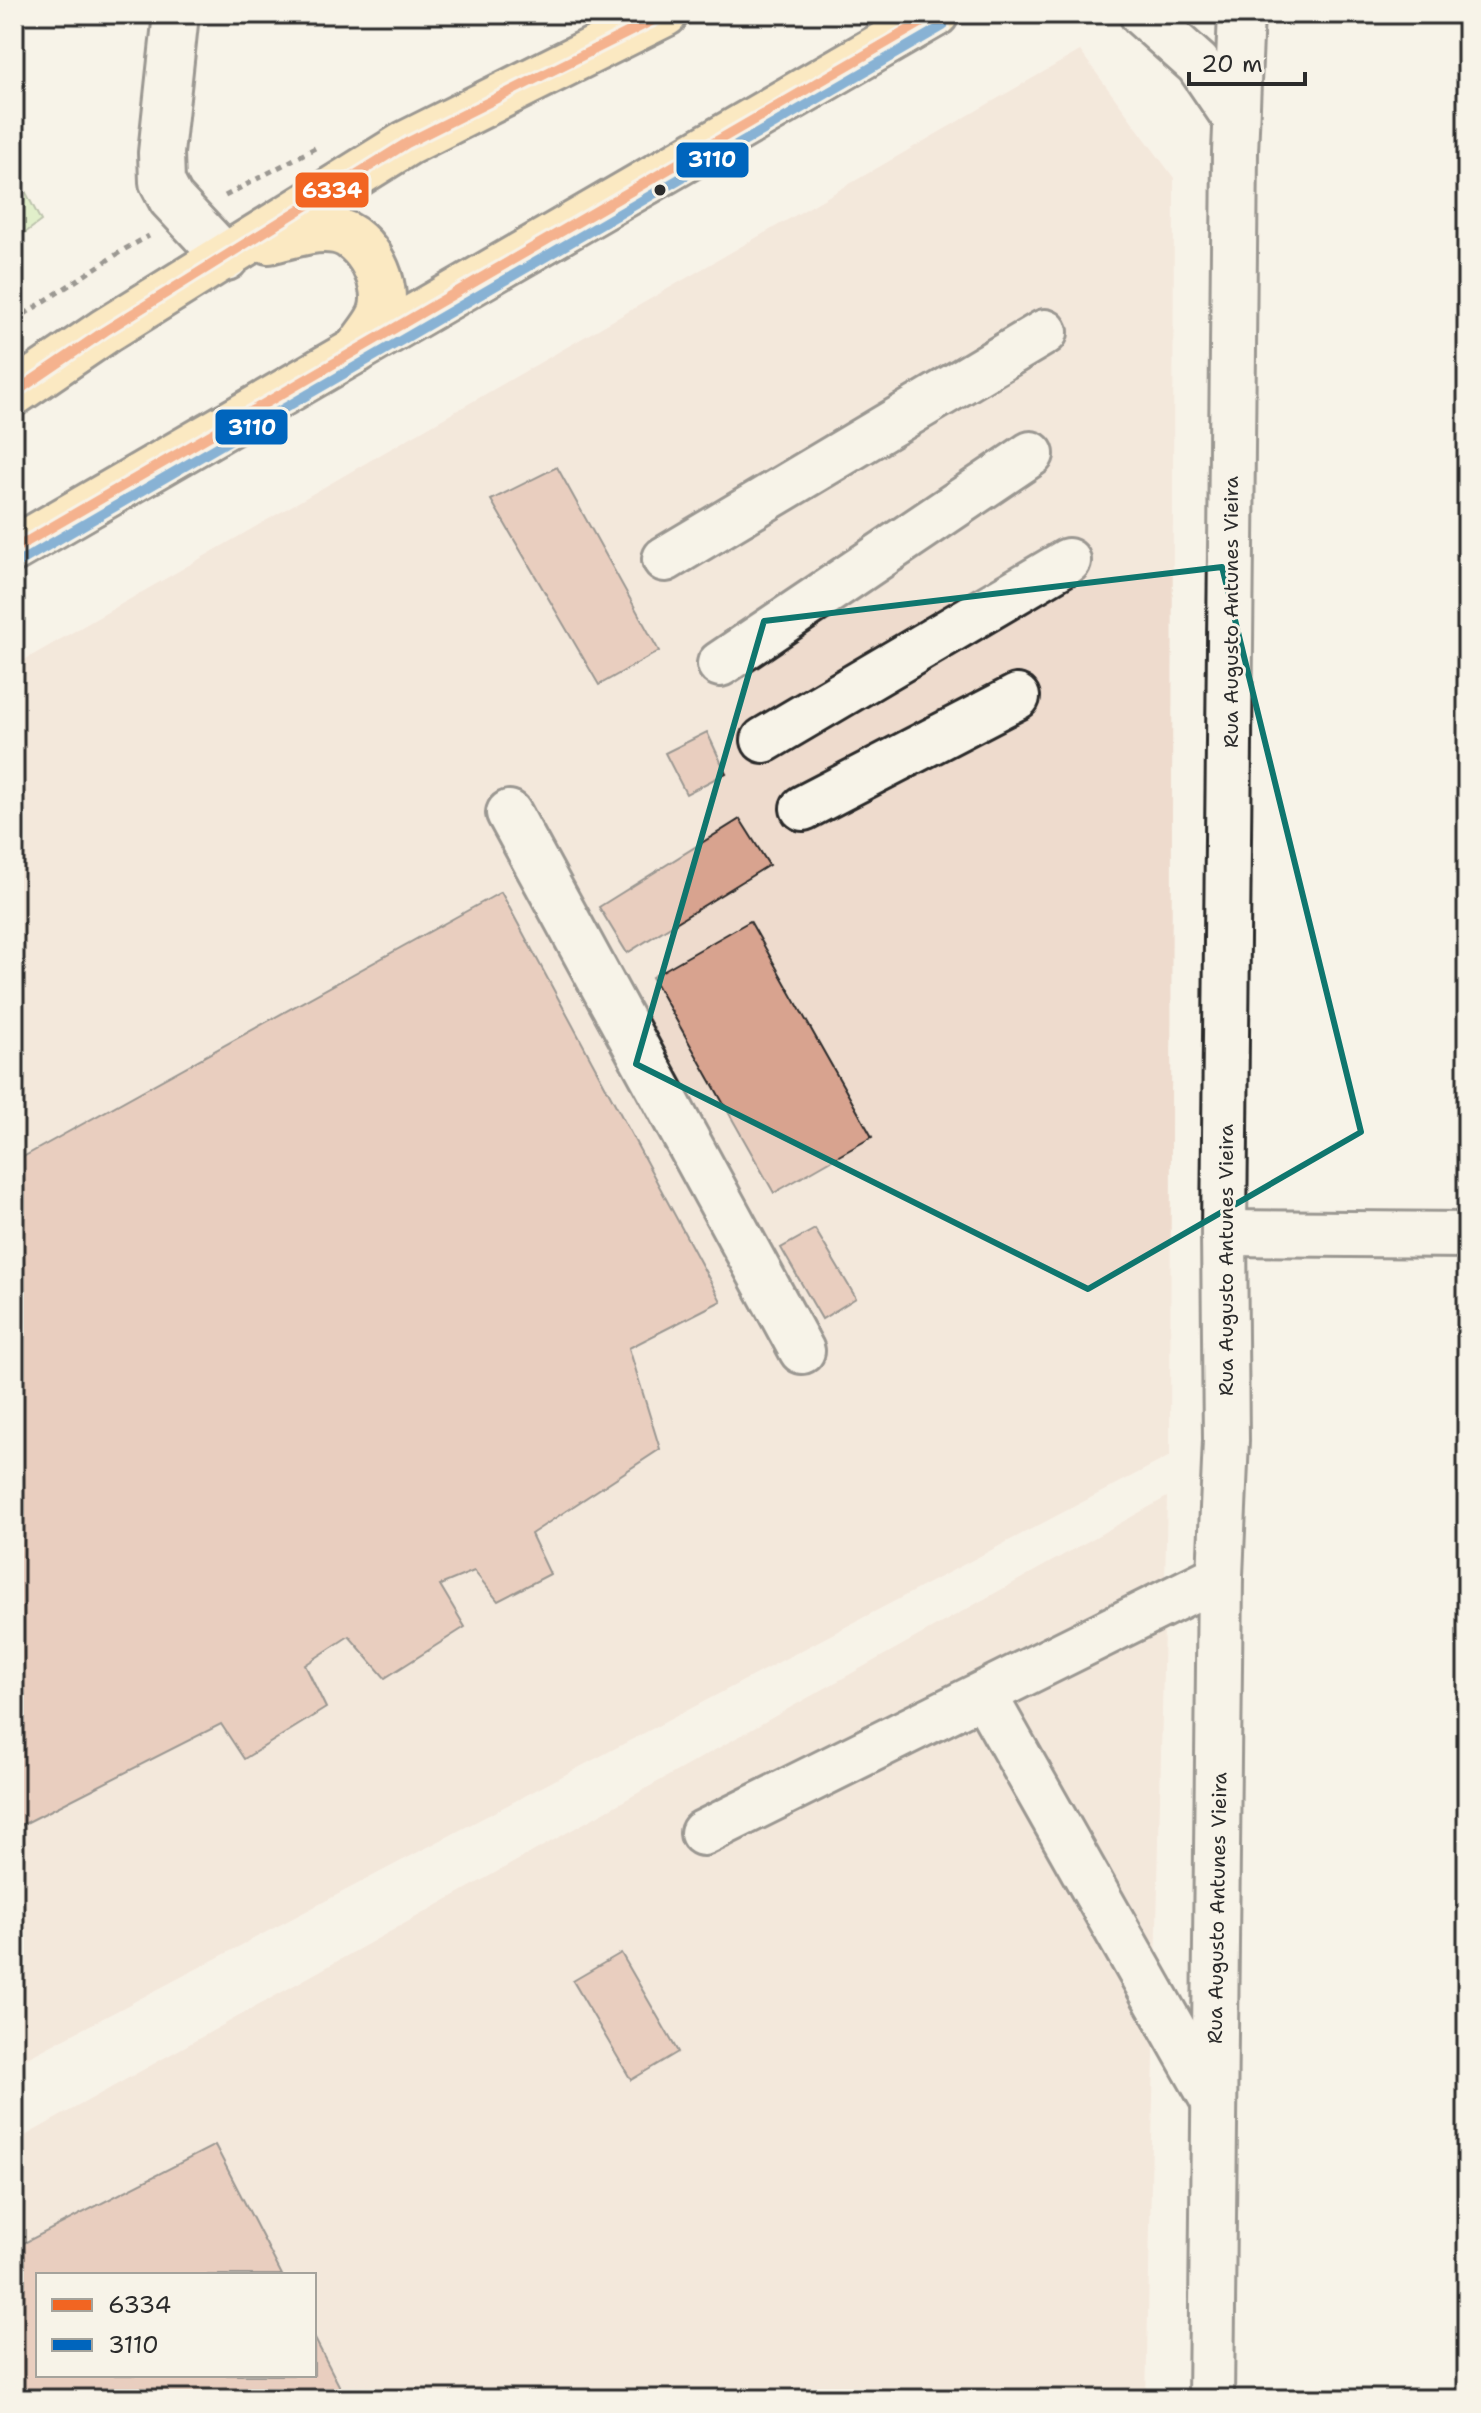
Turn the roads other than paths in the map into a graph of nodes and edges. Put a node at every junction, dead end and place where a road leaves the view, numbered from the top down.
1 (176, 14) edge
2 (665, 14) edge
3 (936, 14) edge
4 (1142, 14) edge
5 (1241, 16) edge
6 (1236, 120) junction
7 (226, 258) junction
8 (1045, 332) dead end
9 (356, 351) junction
10 (14, 393) edge
11 (1031, 454) dead end
12 (14, 549) edge
13 (665, 559) dead end
14 (1068, 561) dead end
15 (720, 664) dead end
16 (1017, 697) dead end
17 (764, 740) dead end
18 (803, 808) dead end
19 (509, 813) dead end
20 (1224, 1233) junction
21 (1467, 1235) edge
22 (802, 1351) dead end
23 (1220, 1576) junction
24 (984, 1695) junction
25 (703, 1833) dead end
26 (1214, 2102) junction
27 (1211, 2399) edge

1 - 7 street
2 - 7 main road
3 - 9 main road
4 - 6 street
5 - 6 street, Rua Augusto Antunes Vieira
6 - 20 street, Rua Augusto Antunes Vieira
7 - 9 main road
7 - 10 main road
8 - 13 street
9 - 12 main road
11 - 15 street
14 - 17 street
16 - 18 street
19 - 22 street
20 - 21 street
20 - 23 street, Rua Augusto Antunes Vieira
23 - 24 street
23 - 26 street, Rua Augusto Antunes Vieira
24 - 25 street
24 - 26 street
26 - 27 street, Rua Augusto Antunes Vieira

